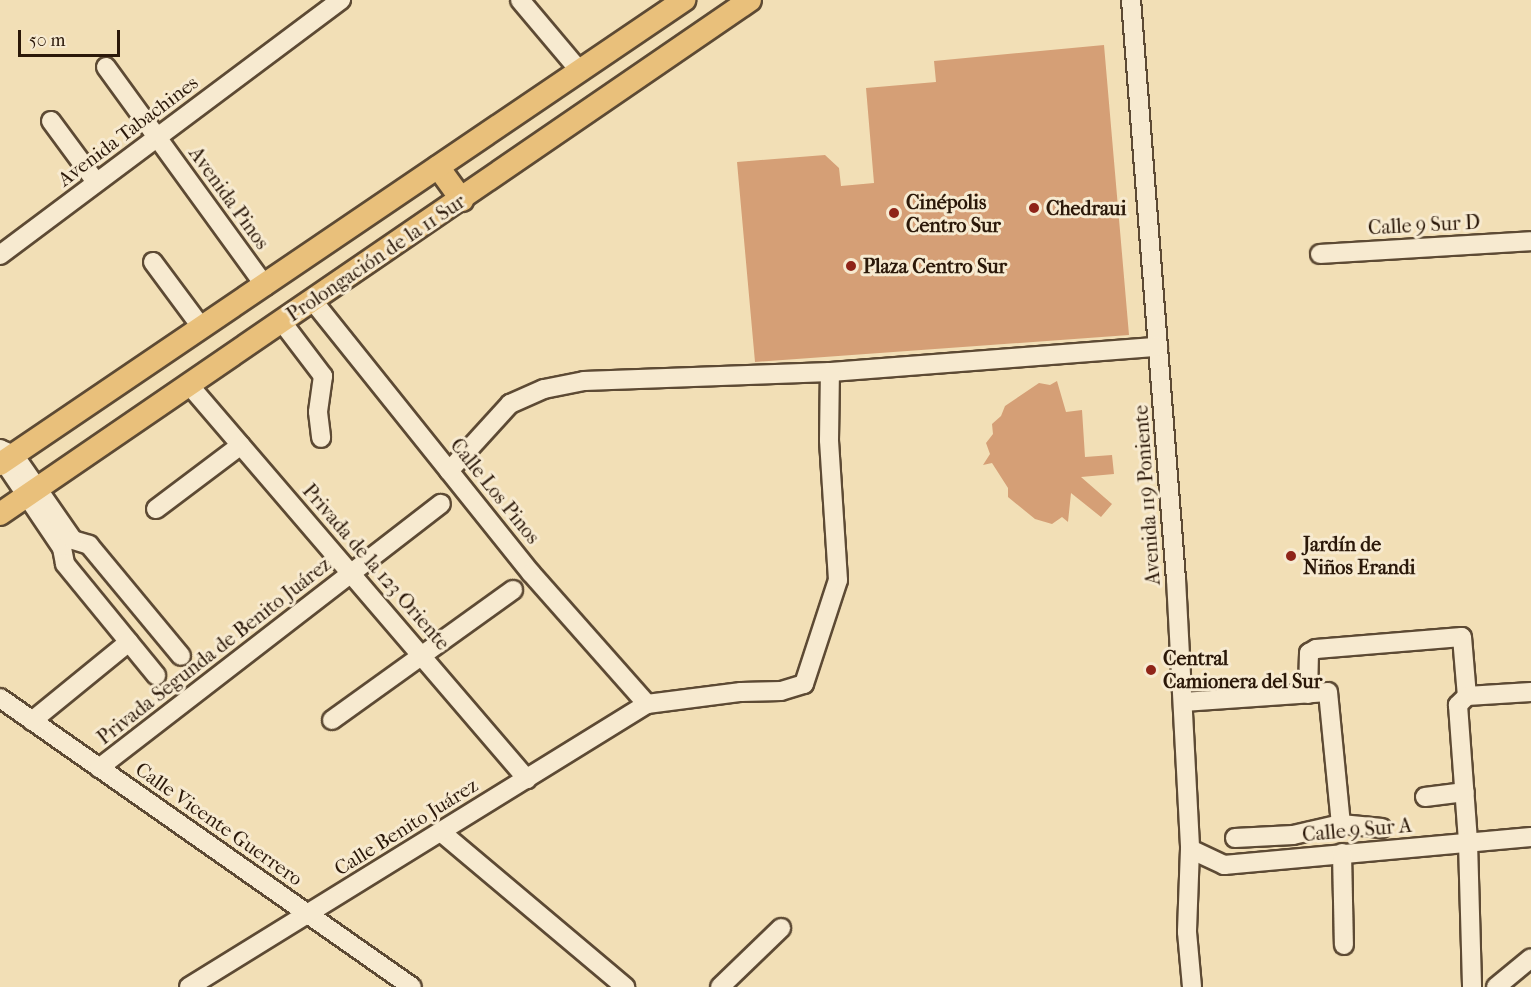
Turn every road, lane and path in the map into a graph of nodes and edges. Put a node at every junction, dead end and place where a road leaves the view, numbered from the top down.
1 (341, 0) edge
2 (520, 0) edge
3 (684, 0) edge
4 (750, 0) edge
5 (1131, 0) edge
6 (106, 67) dead end
7 (579, 70) junction
8 (51, 121) dead end
9 (156, 138) junction
10 (438, 167) junction
11 (96, 183) junction
12 (462, 200) junction
13 (1531, 241) edge
14 (1320, 254) dead end
15 (0, 255) edge
16 (153, 262) dead end
17 (265, 286) junction
18 (313, 301) junction
19 (282, 322) junction
20 (202, 328) junction
21 (1158, 347) junction
22 (830, 372) junction
23 (190, 386) junction
24 (321, 438) dead end
25 (241, 445) junction
26 (4, 456) edge
27 (449, 471) junction
28 (33, 493) junction
29 (441, 504) dead end
30 (156, 509) dead end
31 (0, 514) edge
32 (67, 544) junction
33 (351, 573) junction
34 (513, 590) dead end
35 (129, 642) junction
36 (180, 656) dead end
37 (422, 656) junction
38 (156, 675) dead end
39 (1531, 692) edge
40 (1308, 694) junction
41 (1467, 696) junction
42 (0, 698) edge
43 (1183, 702) junction
44 (647, 705) junction
45 (332, 720) dead end
46 (32, 721) junction
47 (99, 768) junction
48 (527, 779) junction
49 (1465, 792) junction
50 (1425, 797) dead end
51 (1341, 824) junction
52 (1382, 828) dead end
53 (441, 832) junction
54 (1531, 837) edge
55 (1235, 838) dead end
56 (1468, 842) junction
57 (1190, 849) junction
58 (1342, 853) junction
59 (310, 916) junction
60 (781, 928) dead end
61 (1344, 945) dead end
62 (1531, 958) edge
63 (189, 987) edge
64 (412, 987) edge
65 (625, 987) edge
66 (720, 987) edge
67 (1192, 987) edge
68 (1472, 987) edge
69 (1496, 987) edge

1 - 9 street, Avenida Tabachines
2 - 7 street
3 - 7 main road, Prolongación de la 11 Sur
4 - 12 main road, Prolongación de la 11 Sur
5 - 21 street, Avenida 119 Poniente
6 - 9 street, Avenida Pinos
7 - 10 main road, Prolongación de la 11 Sur
8 - 11 street
9 - 11 street, Avenida Tabachines
9 - 17 street, Avenida Pinos
10 - 12 main road
10 - 17 main road, Prolongación de la 11 Sur
11 - 15 street, Avenida Tabachines
12 - 18 main road, Prolongación de la 11 Sur
13 - 14 street, Calle 9 Sur D
16 - 20 street
17 - 20 main road, Prolongación de la 11 Sur
18 - 19 main road, Prolongación de la 11 Sur
18 - 27 street, Calle Los Pinos
19 - 23 main road, Prolongación de la 11 Sur
19 - 24 street
20 - 26 main road, Prolongación de la 11 Sur
21 - 22 street
21 - 43 street, Avenida 119 Poniente
22 - 27 street
22 - 44 street
23 - 25 street, Privada de la 123 Oriente
23 - 28 main road, Prolongación de la 11 Sur
25 - 30 street
25 - 33 street, Privada de la 123 Oriente
26 - 28 street
27 - 44 street, Calle Los Pinos
28 - 31 main road, Prolongación de la 11 Sur
28 - 32 street
29 - 33 street, Privada Segunda de Benito Juárez
32 - 35 street
32 - 36 street
33 - 37 street, Privada de la 123 Oriente
33 - 47 street, Privada Segunda de Benito Juárez
34 - 37 street
35 - 38 street
35 - 46 street
37 - 45 street
37 - 48 street, Privada de la 123 Oriente
39 - 41 street
40 - 41 street
40 - 43 street
40 - 51 street
41 - 49 street
42 - 46 street, Calle Vicente Guerrero
43 - 57 street, Avenida 119 Poniente
44 - 48 street, Calle Benito Juárez
46 - 47 street, Calle Vicente Guerrero
47 - 59 street, Calle Vicente Guerrero
48 - 53 street, Calle Benito Juárez
49 - 50 street
49 - 56 street
51 - 52 street
51 - 55 street
53 - 59 street, Calle Benito Juárez
53 - 65 street
54 - 56 street, Calle 9 Sur A
56 - 58 street, Calle 9 Sur A
56 - 68 street
57 - 58 street, Calle 9 Sur A
57 - 67 street, Avenida 119 Poniente
58 - 61 street
59 - 63 street, Calle Benito Juárez
59 - 64 street, Calle Vicente Guerrero
60 - 66 street
62 - 69 street

